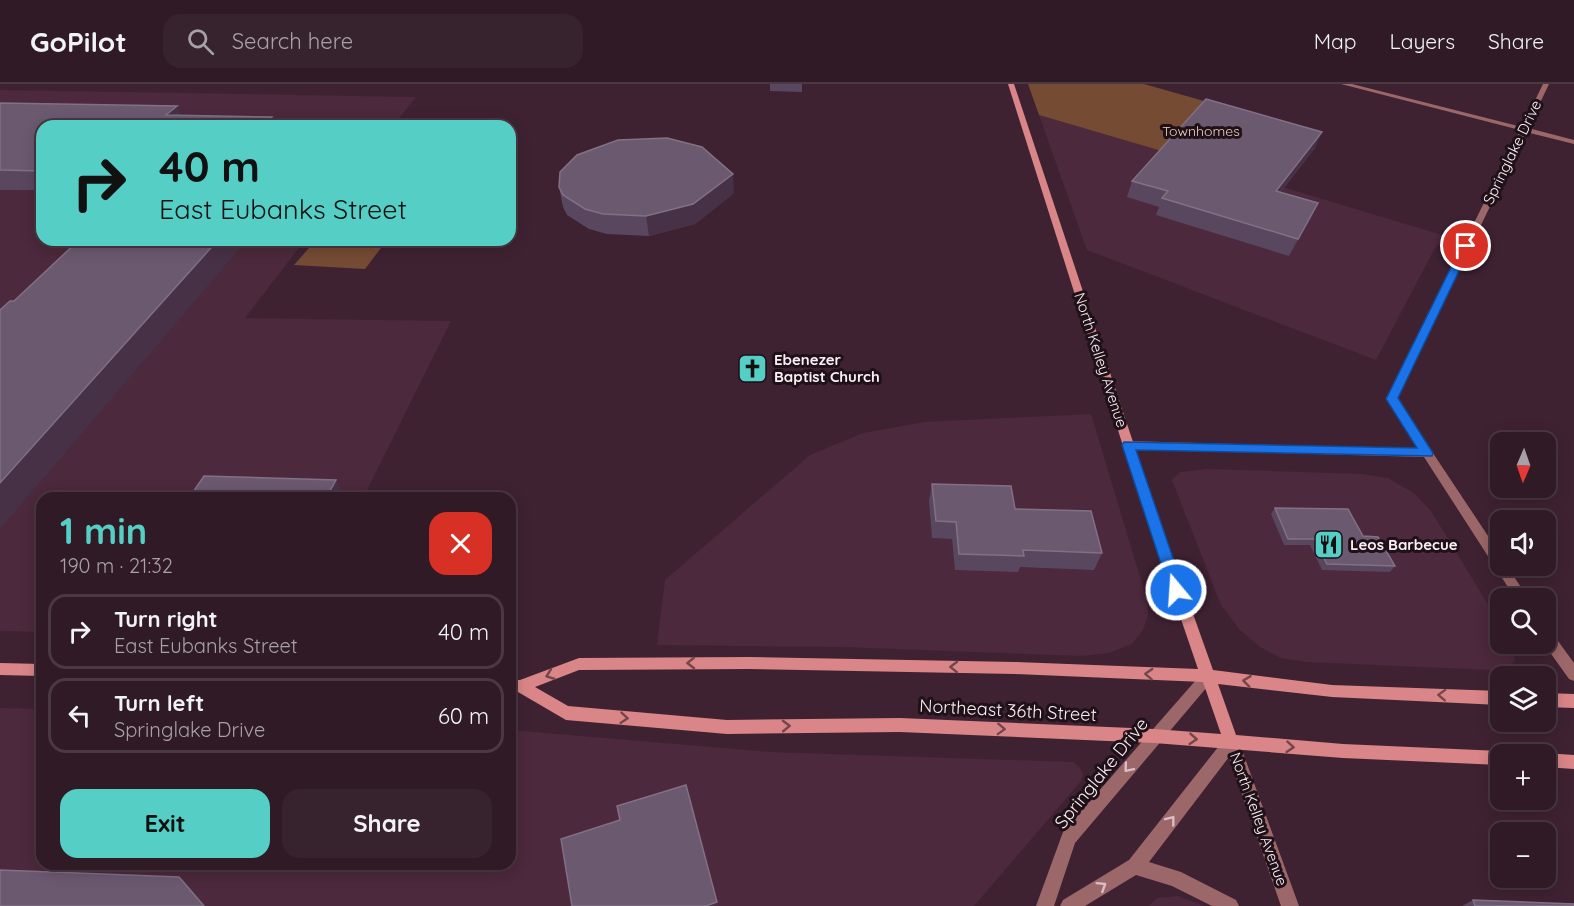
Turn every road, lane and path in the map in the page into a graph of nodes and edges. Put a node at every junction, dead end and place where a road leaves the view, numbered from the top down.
1 (1011, 84) edge
2 (1344, 84) edge
3 (1546, 84) edge
4 (1524, 129) junction
5 (1574, 142) edge
6 (1128, 445) junction
7 (1427, 453) junction
8 (1490, 550) edge
9 (1556, 650) edge
10 (0, 669) edge
11 (36, 670) edge
12 (1574, 675) edge
13 (1208, 676) junction
14 (516, 686) edge
15 (516, 687) edge
16 (1490, 698) edge
17 (1556, 700) edge
18 (1574, 701) edge
19 (1154, 736) junction
20 (1232, 742) junction
21 (1490, 758) edge
22 (1556, 761) edge
23 (1574, 762) edge
24 (1135, 866) junction
25 (1045, 906) edge
26 (1069, 906) edge
27 (1230, 906) edge
28 (1290, 906) edge

1 - 6 main road, North Kelley Avenue
2 - 4 street
3 - 4 street, Springlake Drive
4 - 5 street
4 - 7 street, Springlake Drive
6 - 7 street
6 - 13 main road, North Kelley Avenue
7 - 8 street, Springlake Drive
9 - 12 street
10 - 11 main road
13 -> 14 main road, Northeast 36th Street
16 -> 13 main road, Northeast 36th Street
13 - 19 street, Springlake Drive
13 - 20 main road, North Kelley Avenue
15 -> 19 main road, Northeast 36th Street
17 - 18 main road
19 -> 20 main road, Northeast 36th Street
19 -> 25 street, Springlake Drive
20 -> 21 main road, Northeast 36th Street
24 -> 20 street
20 - 28 street, North Kelley Avenue
22 - 23 main road
26 -> 24 street
24 - 27 street

